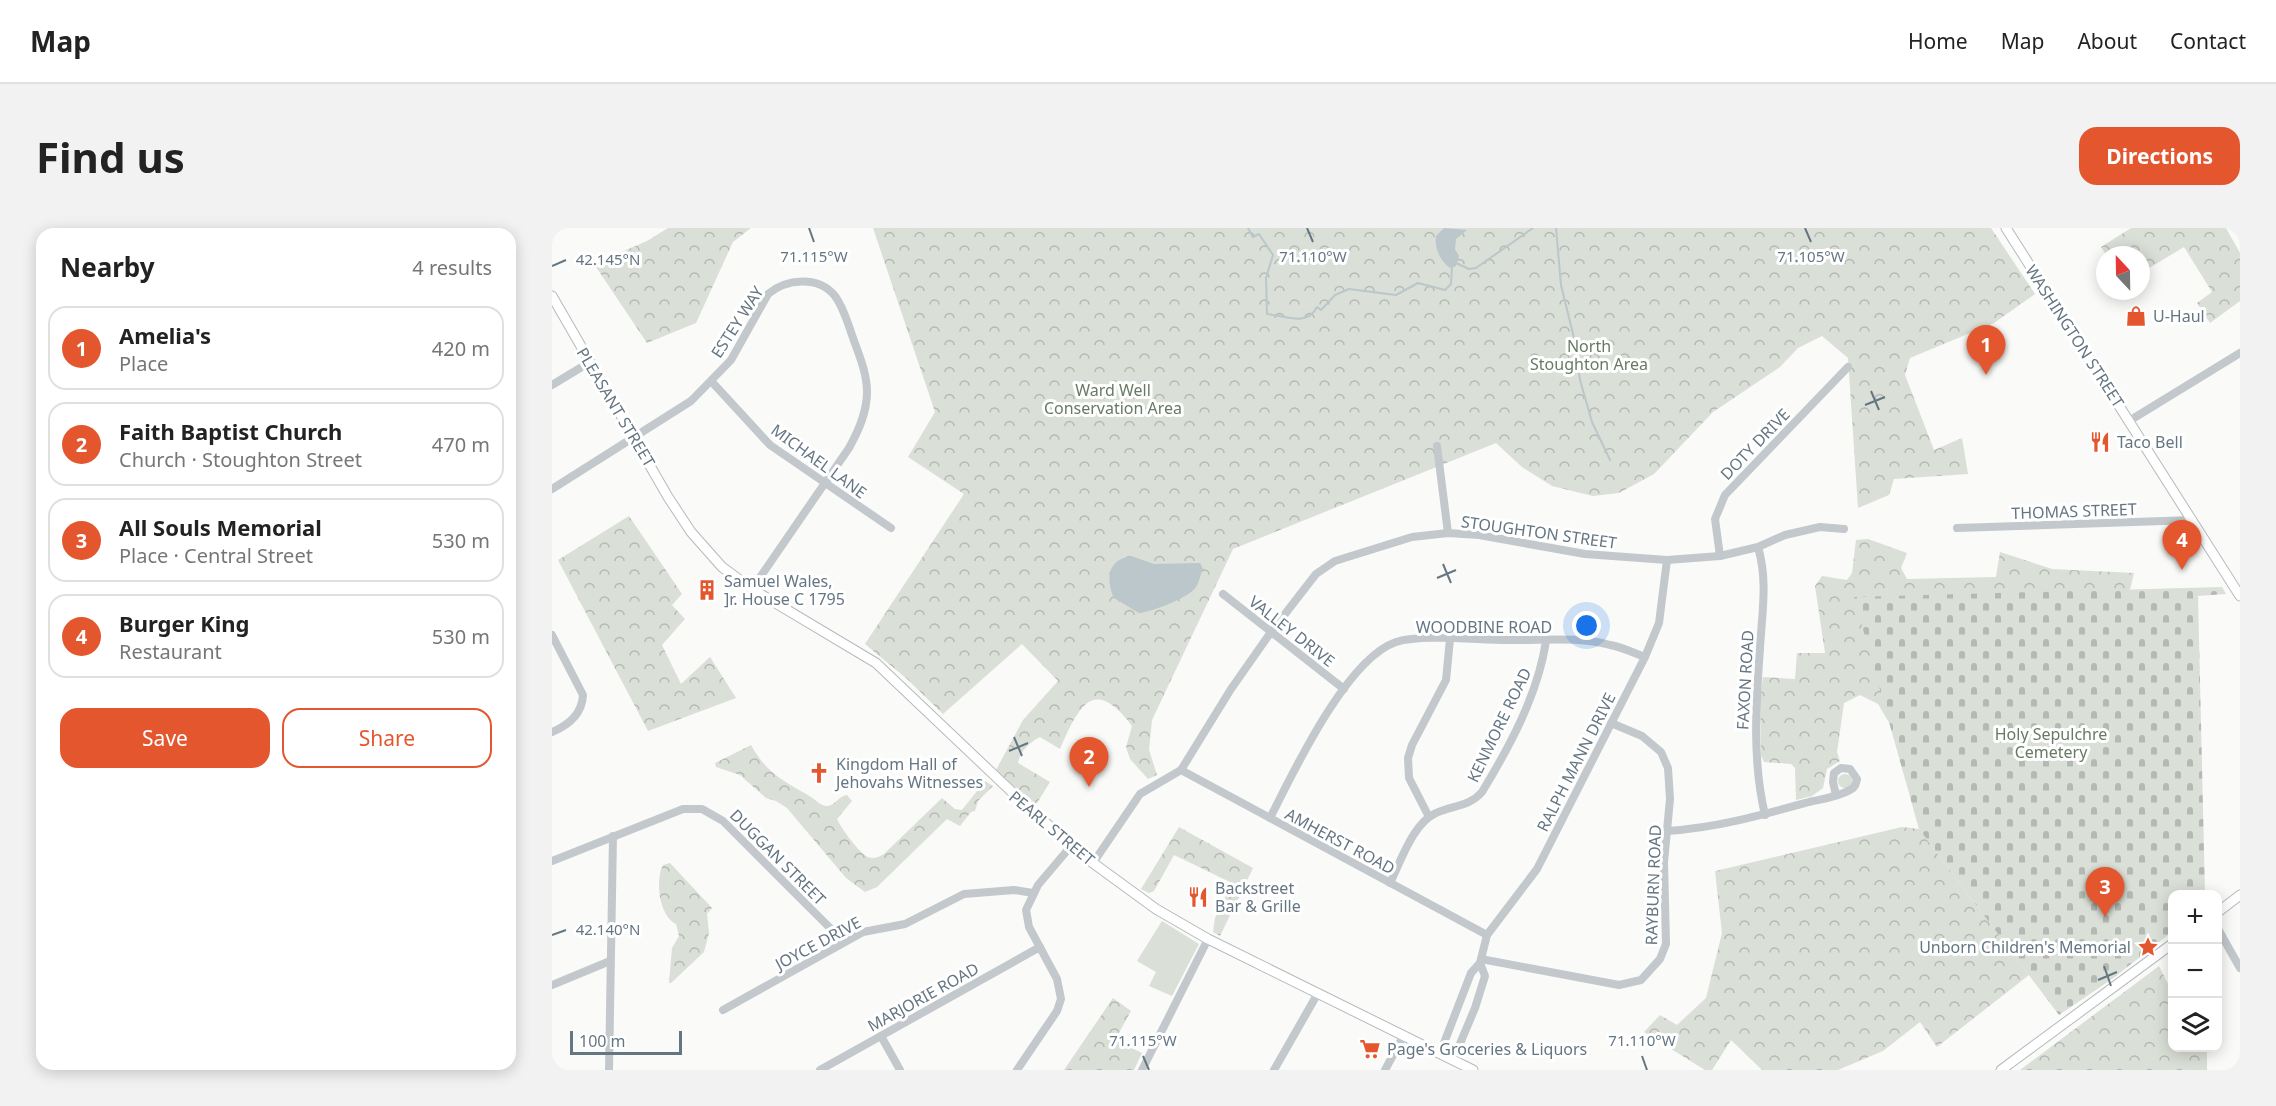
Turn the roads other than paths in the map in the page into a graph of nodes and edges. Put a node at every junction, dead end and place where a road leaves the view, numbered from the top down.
1 (2006, 228) edge
2 (552, 296) edge
3 (2240, 353) edge
4 (590, 362) junction
5 (1848, 367) dead end
6 (712, 382) junction
7 (552, 385) edge
8 (2129, 421) junction
9 (635, 438) junction
10 (1437, 446) dead end
11 (824, 484) junction
12 (552, 489) edge
13 (681, 518) joint
14 (2192, 520) junction
15 (891, 528) dead end
16 (1957, 528) dead end
17 (1844, 529) dead end
18 (1448, 533) junction
19 (1758, 547) junction
20 (1719, 556) junction
21 (1667, 560) junction
22 (2237, 584) edge
23 (752, 590) junction
24 (1223, 594) dead end
25 (2240, 596) edge
26 (1271, 632) junction
27 (552, 635) edge
28 (1450, 639) junction
29 (1546, 641) junction
30 (1645, 657) junction
31 (1344, 689) junction
32 (1611, 723) junction
33 (552, 732) edge
34 (1181, 770) junction
35 (1836, 795) dead end
36 (1765, 815) junction
37 (1429, 817) junction
38 (1270, 818) junction
39 (1667, 831) junction
40 (613, 836) junction
41 (1071, 846) junction
42 (552, 861) edge
43 (1093, 863) junction
44 (1390, 883) junction
45 (1033, 893) junction
46 (2240, 895) edge
47 (2222, 908) edge
48 (1487, 935) junction
49 (2222, 937) edge
50 (1208, 939) junction
51 (844, 942) junction
52 (1040, 947) junction
53 (2168, 947) edge
54 (610, 961) junction
55 (1481, 961) junction
56 (2240, 968) edge
57 (552, 985) edge
58 (1318, 993) junction
59 (723, 1010) dead end
60 (1404, 1035) junction
61 (881, 1036) junction
62 (1446, 1056) junction
63 (609, 1070) edge
64 (820, 1070) edge
65 (900, 1070) edge
66 (1017, 1070) edge
67 (1142, 1070) edge
68 (1274, 1070) edge
69 (1385, 1070) edge
70 (1473, 1070) edge
71 (2001, 1070) edge

1 - 8 main road, WASHINGTON STREET
2 - 4 main road, PLEASANT STREET
3 - 8 street
4 - 7 street
4 - 9 main road, PLEASANT STREET
5 - 20 street, DOTY DRIVE
6 - 9 street, ESTEY WAY
6 - 11 street, MICHAEL LANE
6 - 11 street, ESTEY WAY
8 - 14 main road, WASHINGTON STREET
9 - 12 street, ESTEY WAY
9 - 13 main road, PLEASANT STREET
10 - 18 street
11 - 15 street, MICHAEL LANE
11 - 23 street, ESTEY WAY
13 - 23 main road, PEARL STREET
14 - 16 street, THOMAS STREET
14 - 22 main road, WASHINGTON STREET
17 - 19 street, STOUGHTON STREET
18 - 21 street, STOUGHTON STREET
18 - 26 street, STOUGHTON STREET
19 - 20 street, STOUGHTON STREET
19 - 36 street, FAXON ROAD
20 - 21 street, STOUGHTON STREET
21 - 30 street, RALPH MANN DRIVE
22 - 25 main road, WASHINGTON STREET
23 - 41 main road, PEARL STREET
24 - 26 street, VALLEY DRIVE
26 - 31 street, VALLEY DRIVE
26 - 34 street, STOUGHTON STREET
27 - 33 street
28 - 29 street, WOODBINE ROAD
28 - 31 street, WOODBINE ROAD
28 - 37 street
29 - 30 street, WOODBINE ROAD
29 - 37 street, KENMORE ROAD
30 - 32 street, RALPH MANN DRIVE
31 - 38 street, WOODBINE ROAD
32 - 39 street, RAYBURN ROAD
32 - 48 street, RALPH MANN DRIVE
34 - 38 street, AMHERST ROAD
34 - 43 street, STOUGHTON STREET
35 - 36 street
36 - 39 street
37 - 44 street
38 - 44 street, AMHERST ROAD
39 - 55 street, RAYBURN ROAD
40 - 42 street, DUGGAN STREET
40 - 51 street, DUGGAN STREET
40 - 54 street
41 - 43 main road, PEARL STREET
41 - 45 street
43 - 50 main road, PEARL STREET
44 - 48 street, AMHERST ROAD
45 - 51 street, JOYCE DRIVE
45 - 52 street
46 - 47 main road
48 - 55 street, RALPH MANN DRIVE
49 - 56 street
50 - 58 main road, PEARL STREET
50 - 67 street
51 - 59 street, JOYCE DRIVE
52 - 61 street, MARJORIE ROAD
52 - 66 street
53 - 71 main road
54 - 57 street
54 - 63 street
55 - 62 street, RALPH MANN DRIVE
55 - 62 street, RALPH MANN DRIVE
58 - 60 main road, PEARL STREET
58 - 68 street
60 - 62 main road, PEARL STREET
60 - 69 street
61 - 64 street, MARJORIE ROAD
61 - 65 street
62 - 70 main road, PEARL STREET

